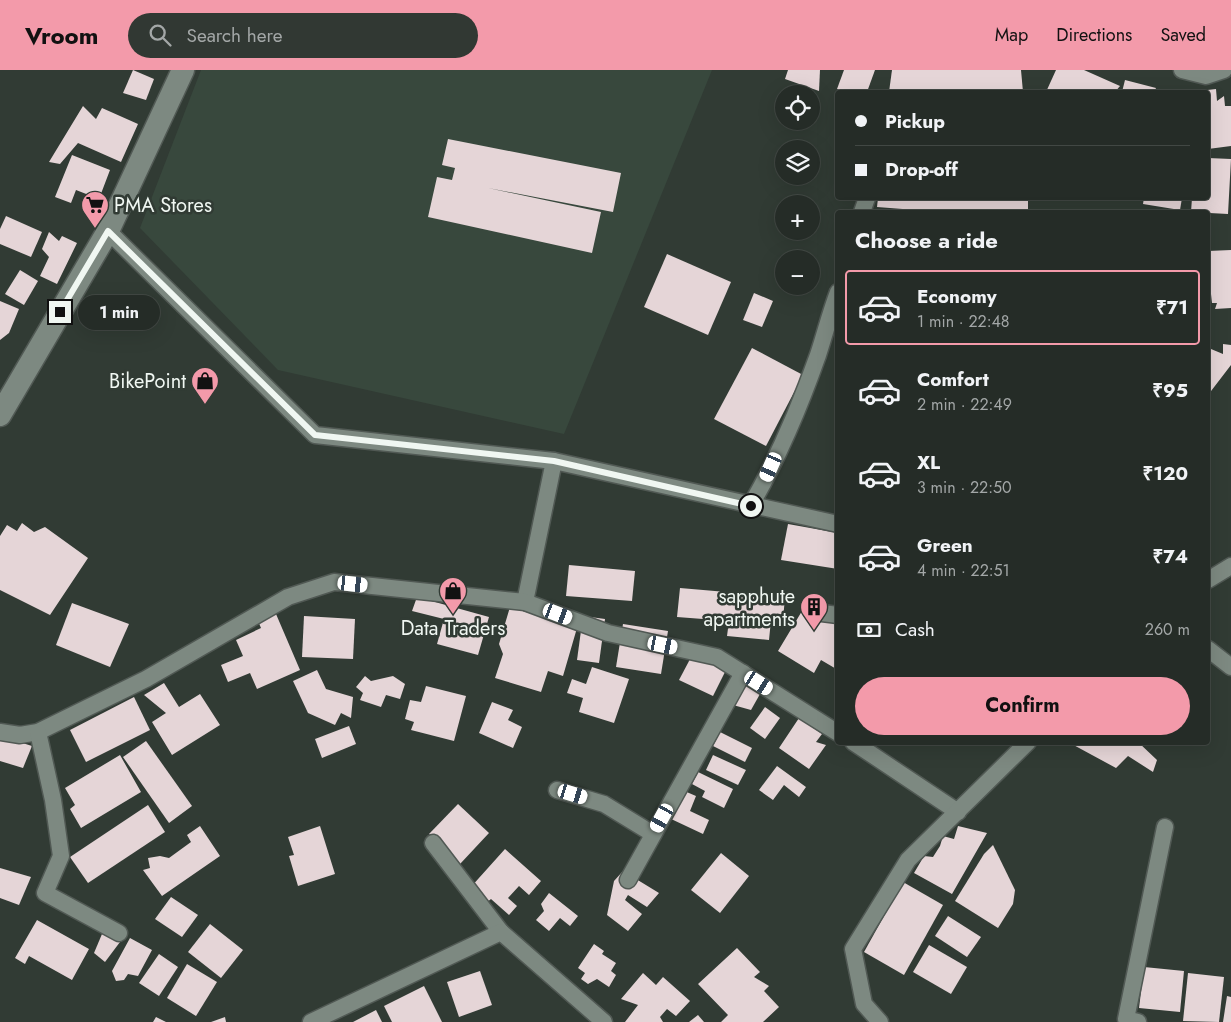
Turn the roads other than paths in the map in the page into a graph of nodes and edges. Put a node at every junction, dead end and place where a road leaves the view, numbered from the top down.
1 (183, 70) edge
2 (1182, 70) edge
3 (1224, 70) edge
4 (108, 231) junction
5 (835, 301) edge
6 (0, 415) edge
7 (554, 461) junction
8 (751, 506) junction
9 (835, 523) edge
10 (1231, 566) edge
11 (1210, 579) edge
12 (525, 602) junction
13 (814, 612) dead end
14 (835, 615) edge
15 (1210, 650) edge
16 (1231, 666) edge
17 (743, 674) junction
18 (835, 731) edge
19 (0, 732) edge
20 (38, 732) junction
21 (857, 745) edge
22 (1025, 745) edge
23 (557, 790) dead end
24 (958, 812) junction
25 (1165, 827) dead end
26 (654, 834) junction
27 (433, 843) dead end
28 (628, 880) dead end
29 (501, 932) junction
30 (119, 933) dead end
31 (311, 1022) edge
32 (604, 1022) edge
33 (880, 1022) edge
34 (1138, 1022) edge

1 - 4 main road
2 - 3 street
4 - 6 main road
4 - 7 street
5 - 8 street
7 - 8 street
7 - 12 street
8 - 9 street
10 - 11 street
12 - 17 street
12 - 20 street
13 - 14 street
15 - 16 street
17 - 18 street
17 - 26 street
19 - 20 street
20 - 30 street
21 - 24 street
22 - 24 street
23 - 26 street
24 - 33 street
25 - 34 street
26 - 28 street
27 - 29 street
29 - 31 street
29 - 32 street

